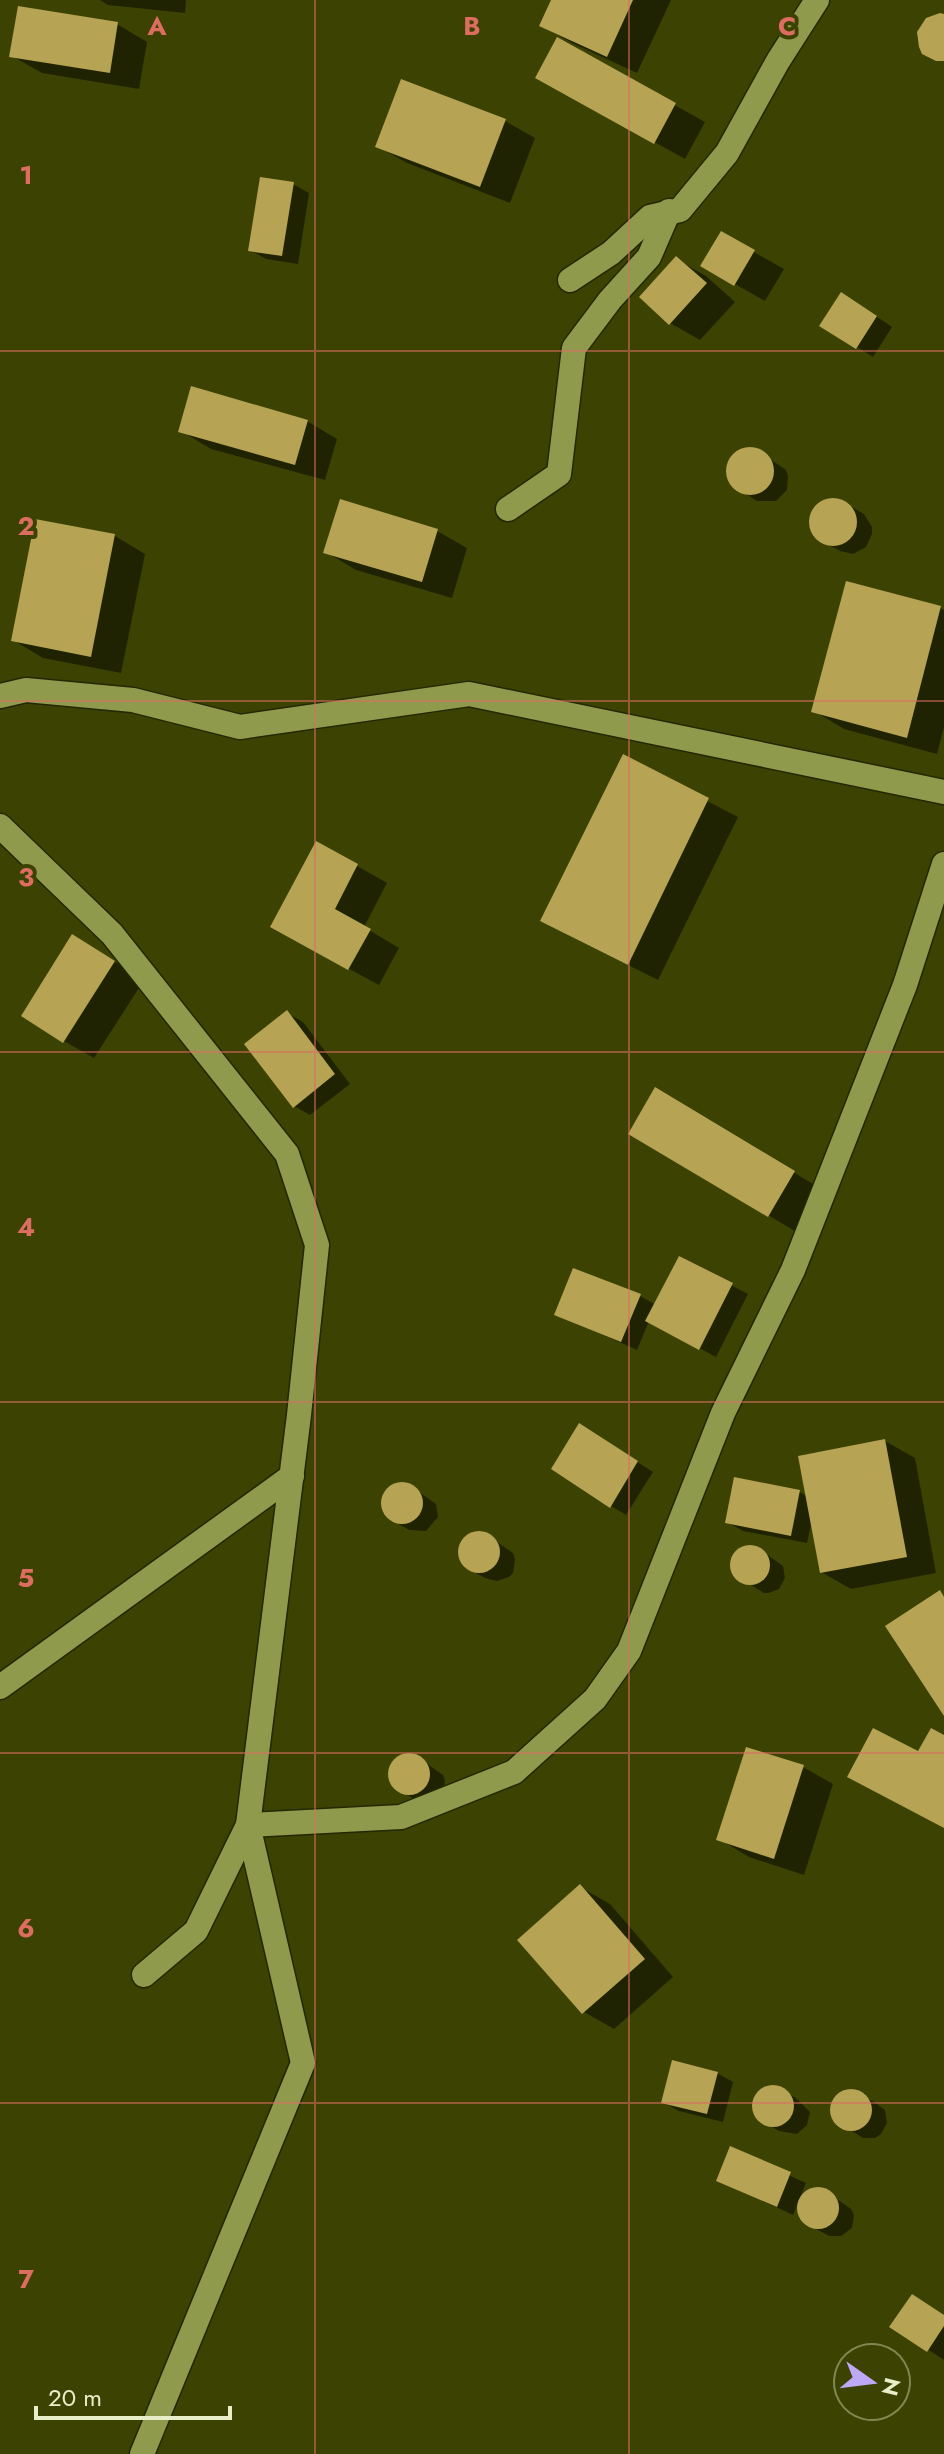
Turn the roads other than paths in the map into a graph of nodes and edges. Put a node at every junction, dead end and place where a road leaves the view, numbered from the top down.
1 (817, 0) edge
2 (669, 211) junction
3 (570, 280) dead end
4 (508, 509) dead end
5 (0, 696) edge
6 (944, 792) edge
7 (0, 826) edge
8 (944, 864) edge
9 (292, 1476) junction
10 (0, 1687) edge
11 (248, 1825) junction
12 (144, 1975) dead end
13 (142, 2454) edge

1 - 2 street
2 - 3 street
2 - 4 street
5 - 6 street
7 - 9 street
8 - 11 street
9 - 10 street
9 - 11 street
11 - 12 street
11 - 13 street

